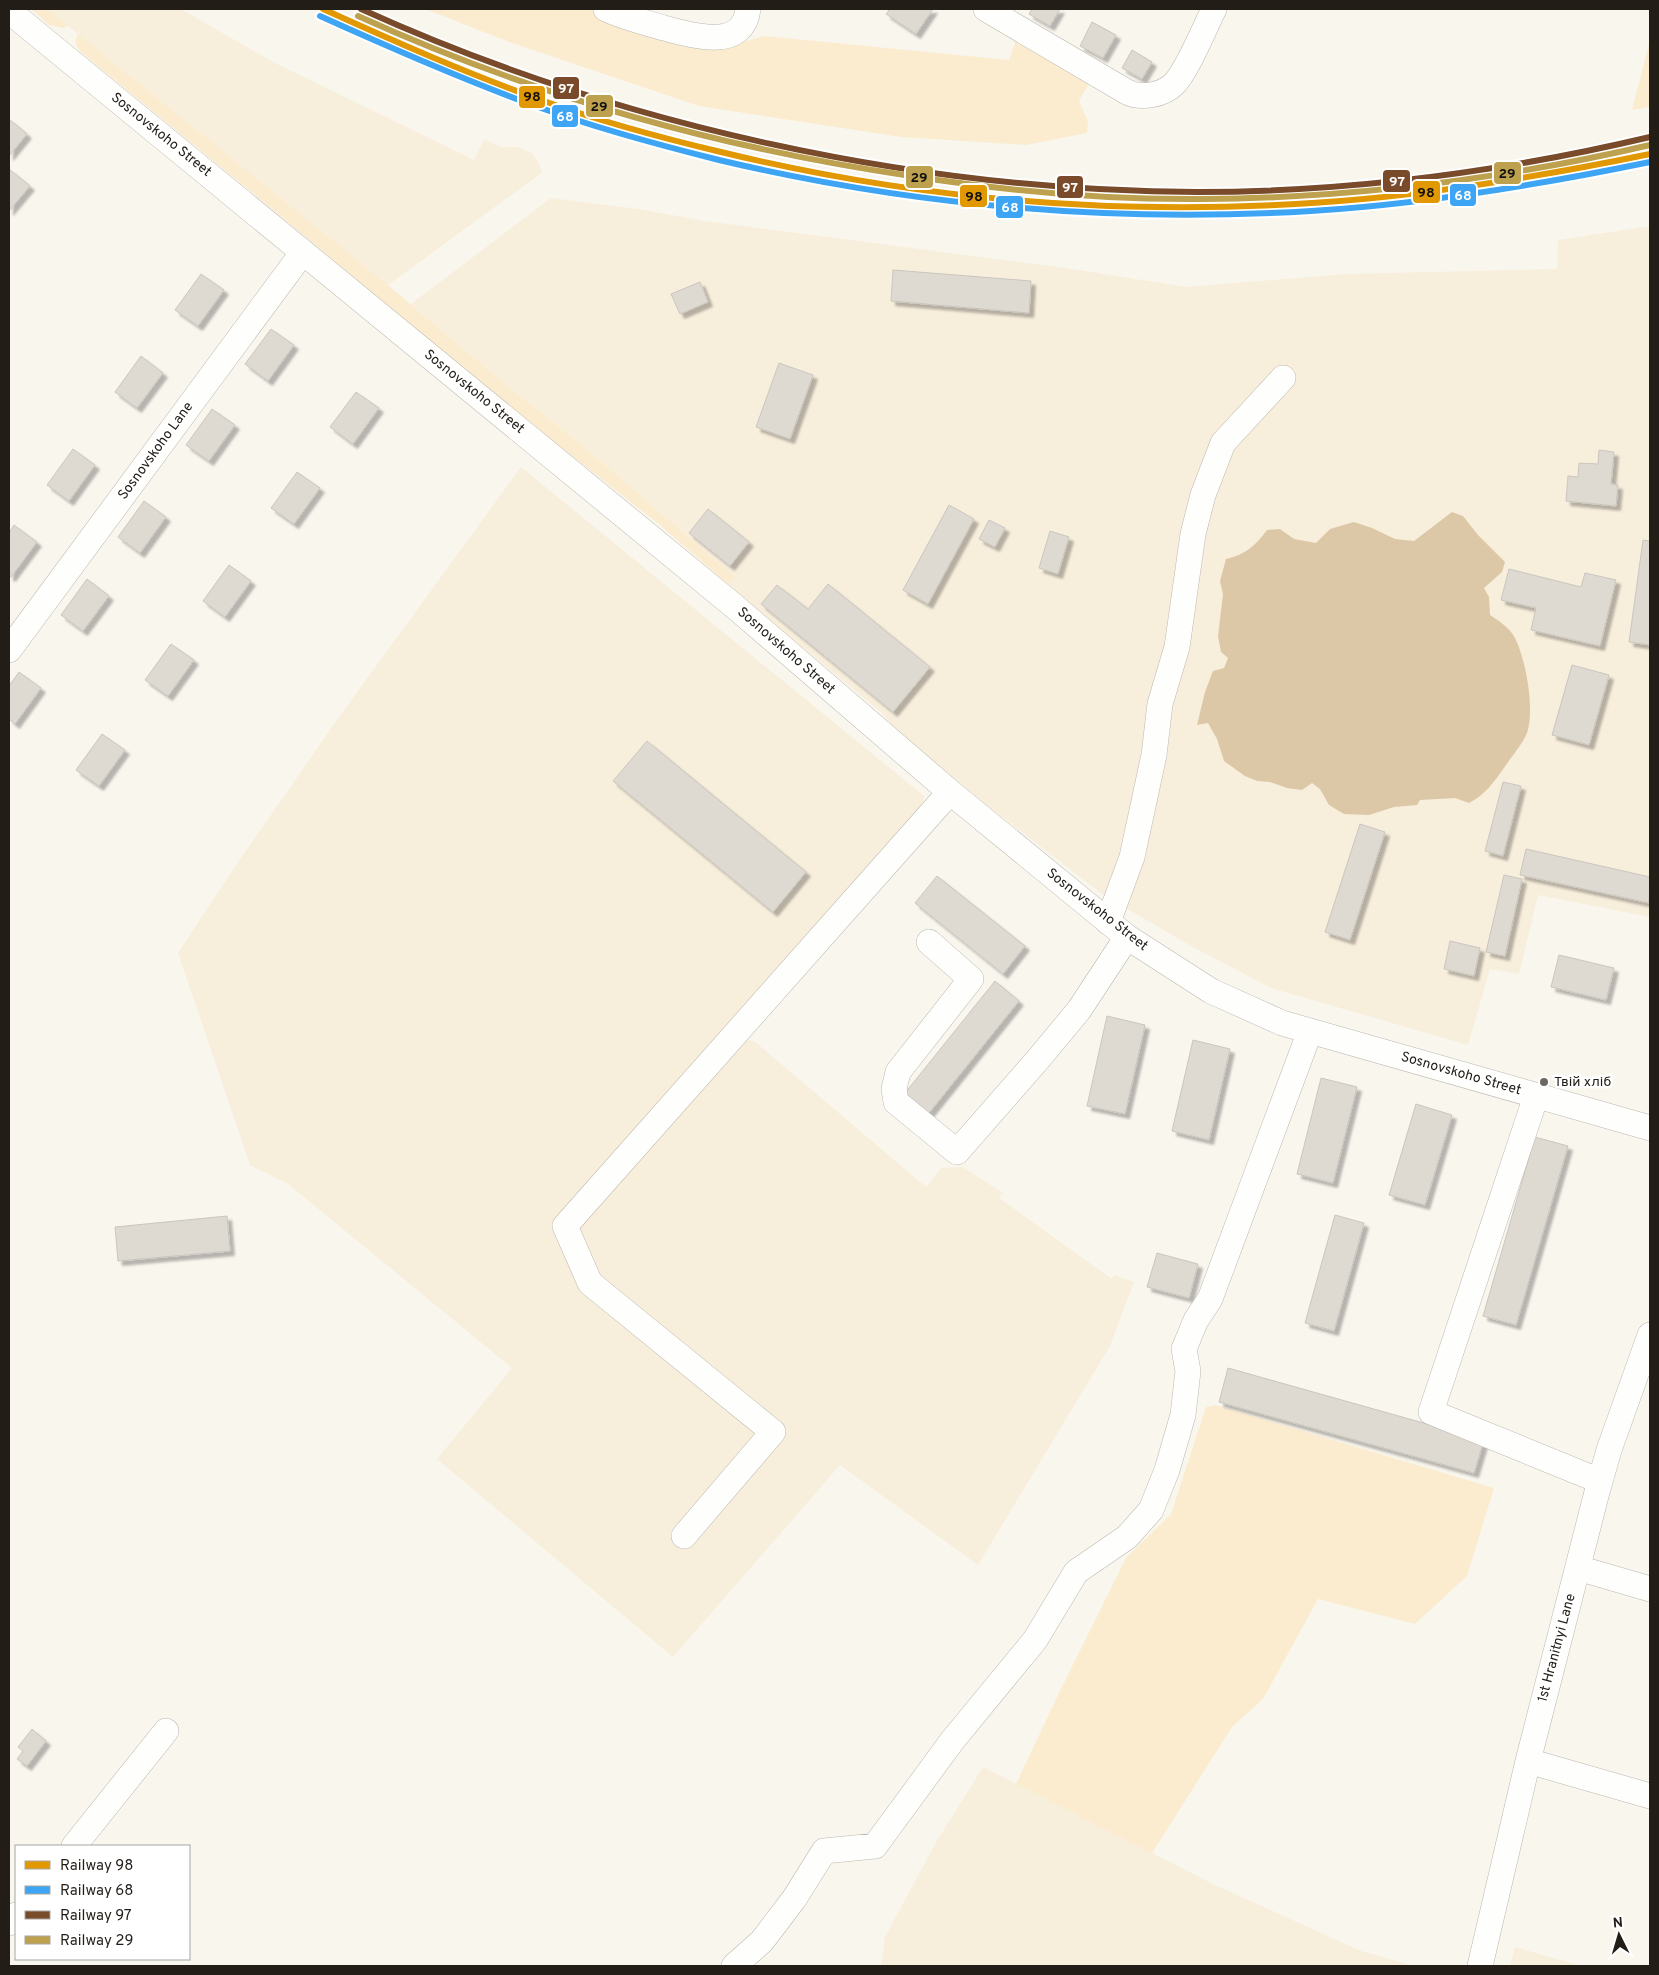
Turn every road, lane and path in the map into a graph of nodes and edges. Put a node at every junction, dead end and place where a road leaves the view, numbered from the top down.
1 (606, 9) edge
2 (748, 9) edge
3 (986, 9) edge
4 (1214, 9) edge
5 (9, 11) edge
6 (304, 252) junction
7 (1283, 378) dead end
8 (9, 650) edge
9 (950, 792) junction
10 (1117, 929) junction
11 (929, 942) dead end
12 (1310, 1031) junction
13 (1536, 1096) junction
14 (1650, 1128) edge
15 (1650, 1335) edge
16 (1600, 1481) junction
17 (684, 1536) dead end
18 (1578, 1568) junction
19 (1650, 1589) edge
20 (166, 1730) dead end
21 (1528, 1761) junction
22 (1650, 1796) edge
23 (75, 1845) edge
24 (734, 1966) edge
25 (1480, 1966) edge

1 - 2 street
3 - 4 street
5 - 6 street, Sosnovskoho Street
6 - 8 street, Sosnovskoho Lane
6 - 9 street, Sosnovskoho Street
7 - 10 street
9 - 10 street, Sosnovskoho Street
9 - 17 street
10 - 11 street
10 - 12 street, Sosnovskoho Street
12 - 13 street, Sosnovskoho Street
12 - 24 street
13 - 14 street, Sosnovskoho Street
13 - 16 street
15 - 16 street, 1st Hranitnyi Lane
16 - 18 street, 1st Hranitnyi Lane
18 - 19 street
18 - 21 street, 1st Hranitnyi Lane
20 - 23 street
21 - 22 street
21 - 25 street, 1st Hranitnyi Lane

